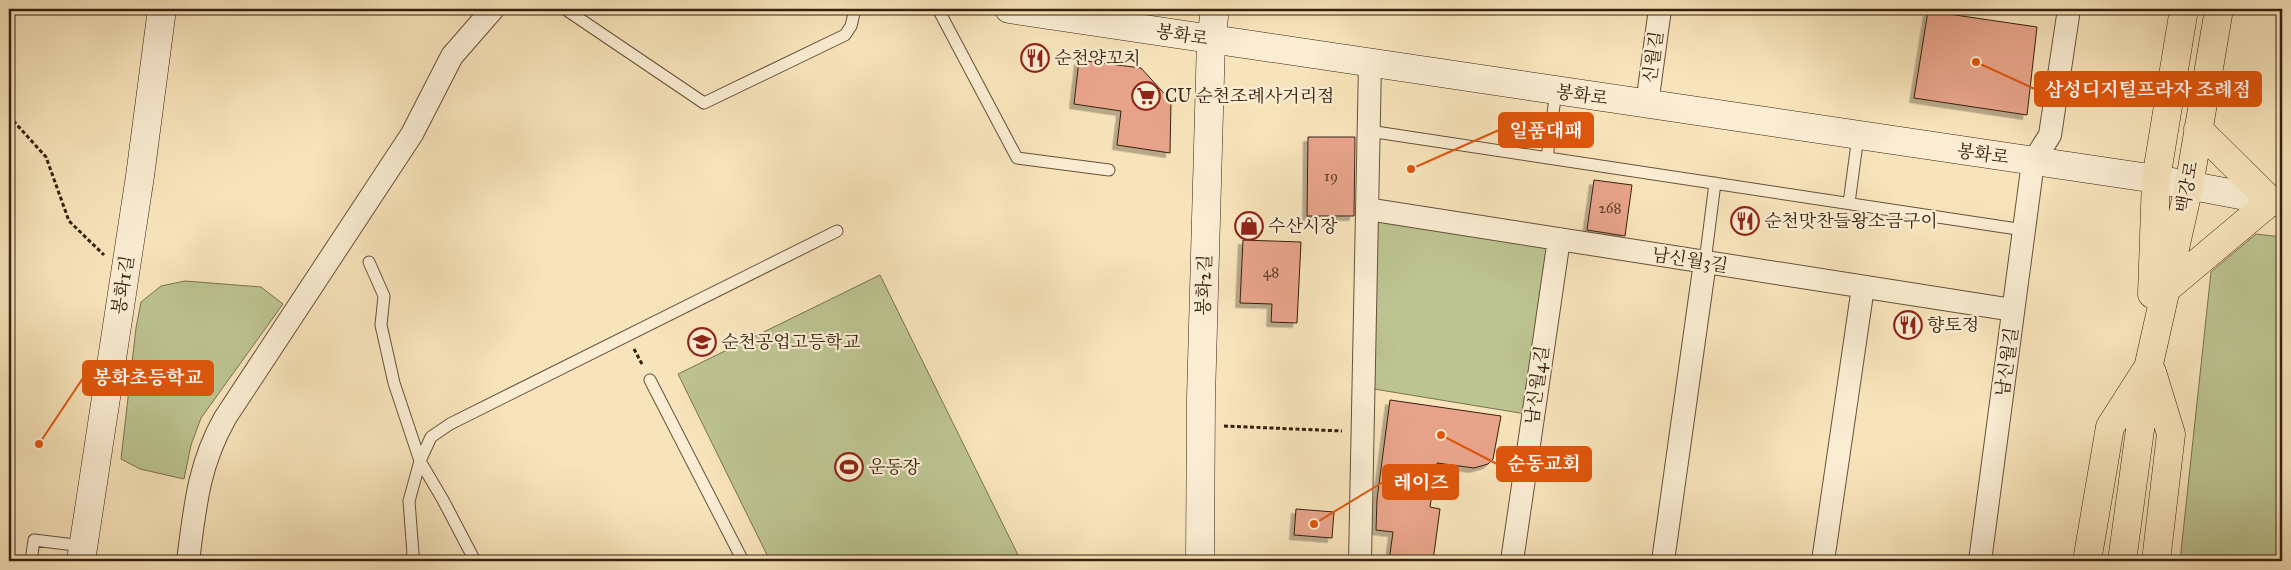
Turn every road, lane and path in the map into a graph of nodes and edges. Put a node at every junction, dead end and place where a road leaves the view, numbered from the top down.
1 (162, 9) edge
2 (493, 9) edge
3 (565, 9) edge
4 (856, 9) edge
5 (938, 9) edge
6 (1009, 9) edge
7 (1216, 9) edge
8 (1660, 9) edge
9 (2070, 9) edge
10 (2184, 9) edge
11 (2219, 9) edge
12 (1211, 40) junction
13 (1370, 64) junction
14 (1556, 91) junction
15 (1647, 104) junction
16 (9, 116) edge
17 (2198, 129) junction
18 (1369, 131) junction
19 (1858, 136) junction
20 (1547, 158) junction
21 (2033, 162) junction
22 (1109, 170) dead end
23 (2156, 179) junction
24 (1715, 184) junction
25 (2189, 186) junction
26 (2277, 202) edge
27 (1849, 204) junction
28 (1367, 210) junction
29 (2024, 230) junction
30 (837, 231) dead end
31 (1559, 239) junction
32 (369, 262) dead end
33 (1704, 262) junction
34 (125, 276) junction
35 (1863, 287) junction
36 (2165, 290) junction
37 (2014, 310) junction
38 (628, 335) junction
39 (2149, 364) junction
40 (650, 380) joint
41 (1201, 425) junction
42 (1363, 432) junction
43 (420, 461) junction
44 (82, 554) edge
45 (31, 561) edge
46 (188, 561) edge
47 (410, 561) edge
48 (475, 561) edge
49 (743, 561) edge
50 (1200, 561) edge
51 (1360, 561) edge
52 (1512, 561) edge
53 (1663, 561) edge
54 (1824, 561) edge
55 (1980, 561) edge
56 (2088, 561) edge
57 (2122, 561) edge
58 (2156, 561) edge

1 - 34 street, 봉화1길
2 - 46 street
3 - 4 lane
5 - 22 lane
6 - 12 street, 봉화로
7 - 12 street, 봉화2길
8 - 15 street, 신월길
9 - 21 street
10 - 23 main road, 백강로
11 - 17 main road, 백강로
12 - 13 street, 봉화로
12 - 41 street, 봉화2길
13 - 14 street, 봉화로
13 - 18 street
14 - 15 street, 봉화로
14 - 20 lane
15 - 19 street, 봉화로
16 - 34 path
17 - 25 main road, 백강로
17 - 26 main road
18 - 20 lane
18 - 28 street
19 - 21 street, 봉화로
19 - 27 lane
20 - 24 lane
21 - 23 street, 봉화로
21 - 29 street, 남신월길
23 - 25 street, 봉화로
23 - 39 main road, 백강로
24 - 27 lane
24 - 33 lane
25 - 26 street, 봉화로
25 - 36 main road, 백강로
26 - 36 main road
27 - 29 lane
28 - 31 street, 남신월3길
28 - 42 street
29 - 37 street, 남신월길
30 - 38 lane
31 - 33 street, 남신월3길
31 - 52 street, 남신월4길
32 - 43 lane
33 - 35 street, 남신월3길
33 - 53 street
34 - 44 street, 봉화1길
35 - 37 street, 남신월3길
35 - 54 street
36 - 39 main road, 백강로
37 - 55 street, 남신월길
38 - 40 path
38 - 43 lane
39 - 56 main road
39 - 57 main road, 백강로
39 - 58 main road
40 - 49 lane
41 - 42 path
41 - 50 street, 봉화2길
42 - 51 street
43 - 47 lane
43 - 48 lane
44 - 45 lane

